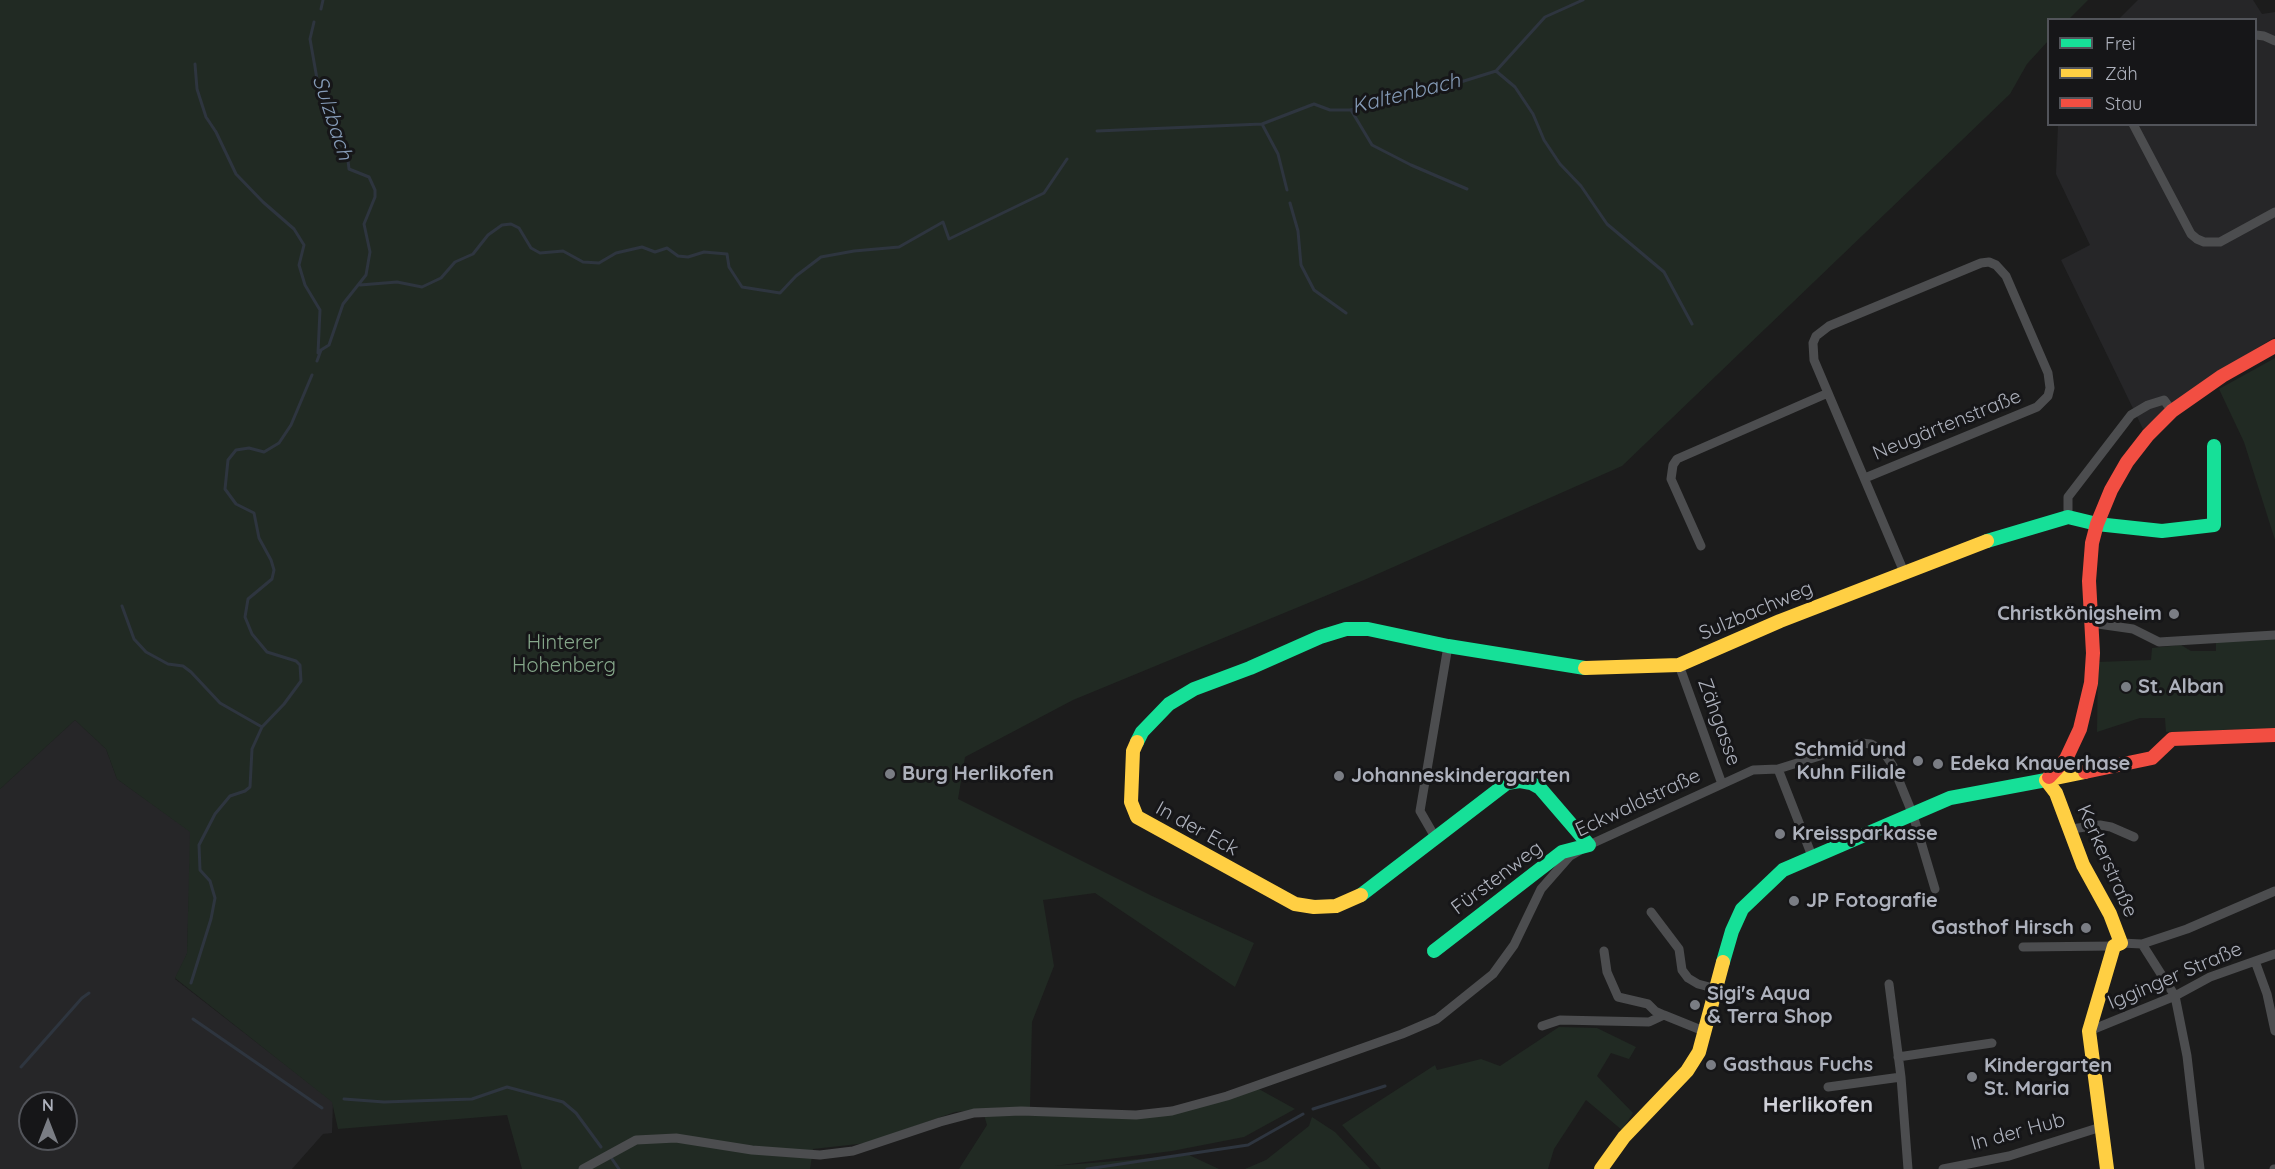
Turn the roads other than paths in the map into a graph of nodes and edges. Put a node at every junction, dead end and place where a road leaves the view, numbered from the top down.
1 (2257, 35) edge
2 (2275, 41) edge
3 (2134, 126) edge
4 (2275, 212) edge
5 (2275, 346) edge
6 (1828, 393) junction
7 (2172, 411) junction
8 (2214, 446) dead end
9 (1865, 478) junction
10 (2068, 517) junction
11 (2097, 524) junction
12 (1701, 546) dead end
13 (1904, 572) junction
14 (2091, 623) junction
15 (2275, 635) edge
16 (1448, 646) junction
17 (1679, 666) junction
18 (2275, 735) edge
19 (1778, 769) junction
20 (2046, 780) junction
21 (1722, 784) junction
22 (1913, 814) junction
23 (2071, 829) junction
24 (1435, 837) junction
25 (2134, 837) dead end
26 (1588, 845) junction
27 (1812, 856) junction
28 (1935, 889) dead end
29 (2275, 891) edge
30 (1651, 912) dead end
31 (2142, 944) junction
32 (2117, 945) junction
33 (2023, 947) dead end
34 (1434, 951) dead end
35 (1604, 951) dead end
36 (2275, 954) edge
37 (2255, 961) junction
38 (1889, 984) dead end
39 (1717, 989) junction
40 (2175, 996) junction
41 (1664, 1015) junction
42 (1542, 1026) dead end
43 (2275, 1031) edge
44 (1706, 1032) junction
45 (2089, 1032) junction
46 (1992, 1043) dead end
47 (1898, 1057) junction
48 (1901, 1077) junction
49 (1828, 1088) dead end
50 (2101, 1126) junction
51 (584, 1169) edge
52 (1601, 1169) edge
53 (1908, 1169) edge
54 (1943, 1169) edge
55 (2107, 1169) edge
56 (2200, 1169) edge

1 - 2 street
3 - 4 street
5 - 7 street
6 - 9 street, Neugärtenstraße
6 - 9 street, Neugärtenstraße
6 - 12 street
7 - 10 street
7 - 11 street
8 - 11 street, Sulzbachweg
9 - 13 street, Neugärtenstraße
10 - 11 street, Sulzbachweg
10 - 13 street, Sulzbachweg
11 - 14 street
13 - 17 street, Sulzbachweg
14 - 15 street
14 - 20 street
16 - 17 street, Sulzbachweg
16 - 24 street
16 - 24 street, In der Eck
17 - 21 street, Zähgasse
18 - 20 street
19 - 21 street, Zähgasse
19 - 22 street, Zähgasse
19 - 27 street
20 - 22 street
20 - 23 street, Kerkerstraße
21 - 26 street, Eckwaldstraße
22 - 27 street
22 - 28 street
23 - 25 street
23 - 32 street, Kerkerstraße
24 - 26 street, In der Eck
26 - 34 street, Fürstenweg
26 - 51 street, Eckwaldstraße
27 - 39 street
29 - 31 street
30 - 39 street
31 - 32 street
31 - 40 street
32 - 33 street
32 - 45 street, Kerkerstraße
35 - 41 street
36 - 37 street, Igginger Straße
37 - 40 street, Igginger Straße
37 - 43 street
38 - 47 street
39 - 44 street
40 - 45 street, Igginger Straße
40 - 56 street
41 - 42 street
41 - 44 street
44 - 52 street
45 - 50 street, Kerkerstraße
46 - 47 street
47 - 48 street
48 - 49 street
48 - 53 street
50 - 54 street, In der Hub
50 - 55 street, Kerkerstraße

